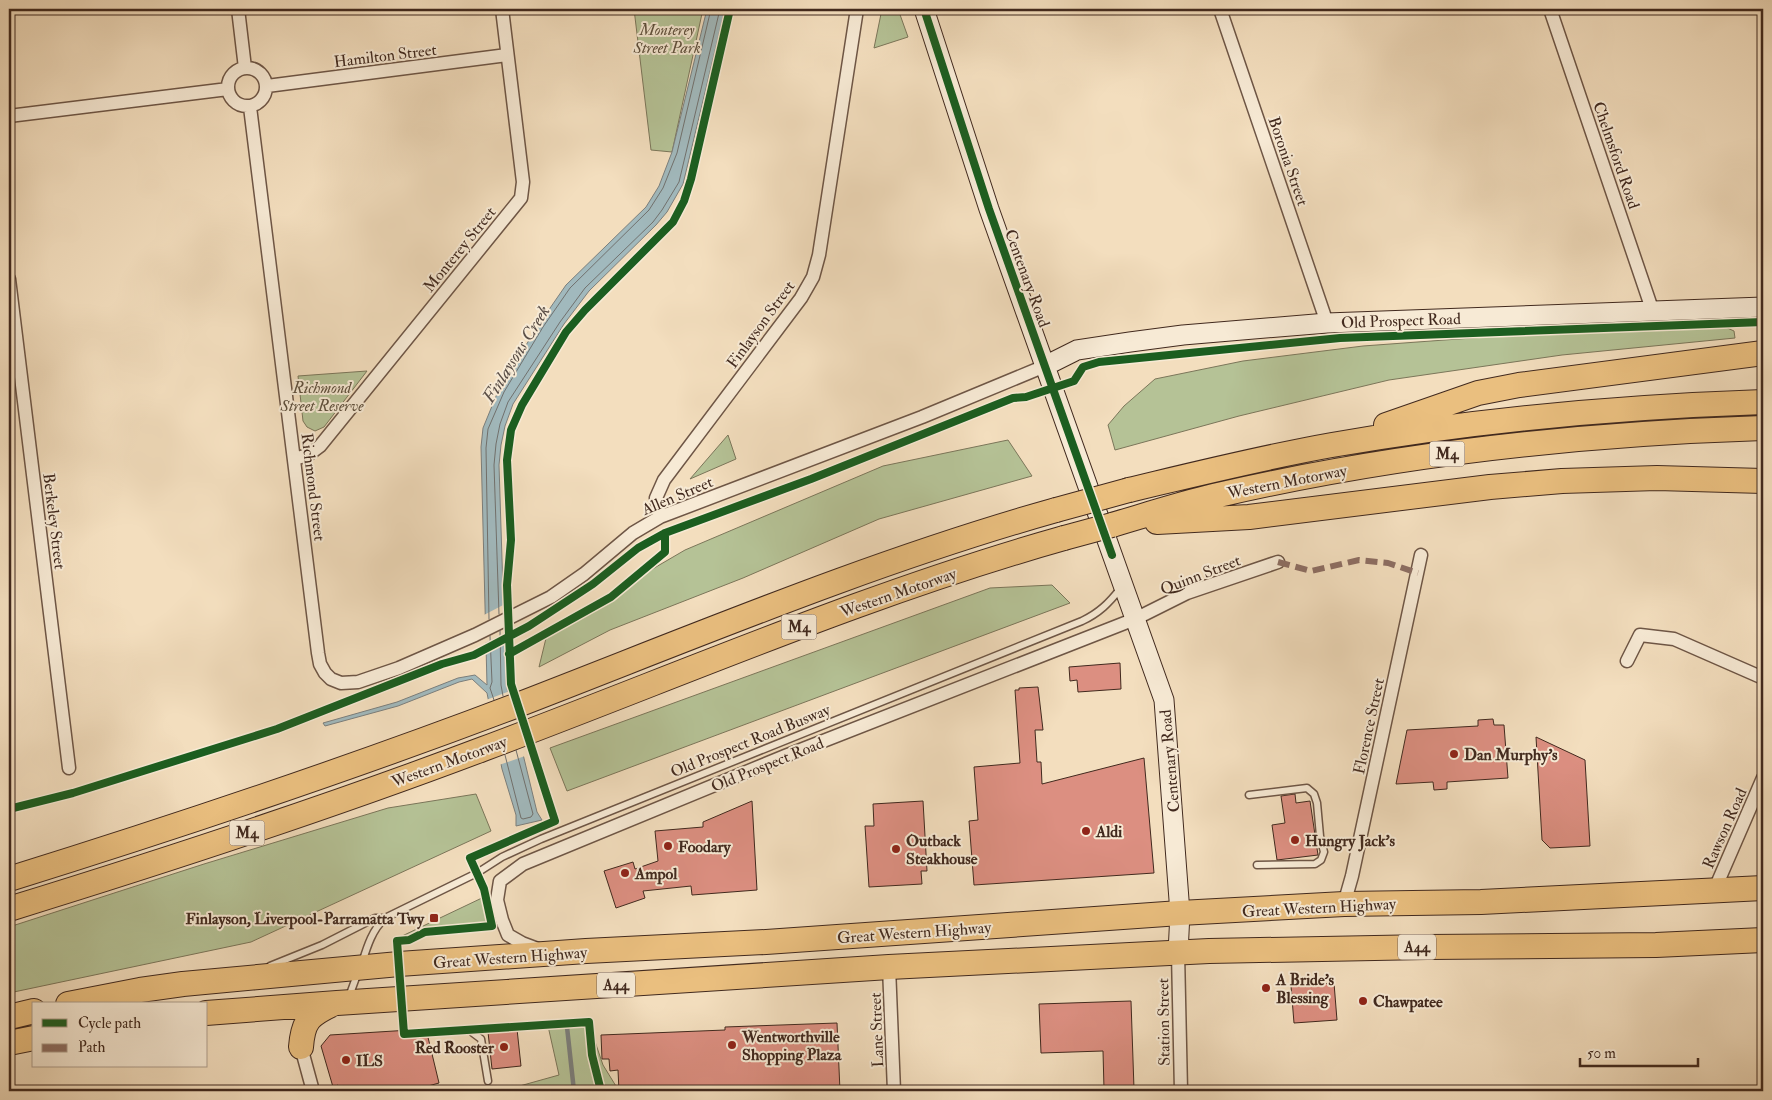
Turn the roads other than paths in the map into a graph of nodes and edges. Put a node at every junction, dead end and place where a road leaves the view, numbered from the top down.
1 (238, 9) edge
2 (502, 9) edge
3 (857, 9) edge
4 (924, 9) edge
5 (1220, 9) edge
6 (1550, 9) edge
7 (507, 55) junction
8 (245, 68) junction
9 (267, 86) junction
10 (228, 89) junction
11 (250, 106) junction
12 (9, 116) edge
13 (9, 279) edge
14 (1763, 307) edge
15 (1653, 312) junction
16 (1327, 323) junction
17 (1763, 353) edge
18 (1044, 366) junction
19 (1763, 402) edge
20 (1763, 428) edge
21 (1330, 445) junction
22 (294, 459) junction
23 (1763, 481) edge
24 (660, 517) junction
25 (1138, 521) junction
26 (1421, 555) dead end
27 (1278, 562) dead end
28 (1123, 586) junction
29 (1135, 619) junction
30 (1627, 661) dead end
31 (1763, 678) edge
32 (341, 683) joint
33 (69, 768) dead end
34 (1763, 778) edge
35 (1249, 795) dead end
36 (1257, 865) dead end
37 (9, 879) edge
38 (1763, 888) edge
39 (1714, 891) junction
40 (1344, 904) junction
41 (9, 909) edge
42 (1180, 914) junction
43 (385, 918) junction
44 (1763, 940) edge
45 (1178, 953) junction
46 (550, 954) junction
47 (266, 967) dead end
48 (889, 967) junction
49 (360, 969) junction
50 (257, 970) dead end
51 (232, 980) junction
52 (78, 1002) edge
53 (340, 1002) junction
54 (32, 1011) edge
55 (208, 1013) edge
56 (9, 1017) edge
57 (473, 1033) dead end
58 (32, 1038) edge
59 (9, 1043) edge
60 (301, 1047) joint
61 (488, 1081) dead end
62 (314, 1091) edge
63 (894, 1091) edge
64 (1181, 1091) edge

1 - 8 street
2 - 7 street, Monterey Street
3 - 24 street, Finlayson Street
4 - 18 main road, Centenary Road
5 - 16 street, Boronia Street
6 - 15 street, Chelmsford Road
7 - 9 street, Hamilton Street
7 - 22 street, Monterey Street
8 - 9 street
8 - 10 street
9 - 11 street
10 - 11 street
10 - 12 street
11 - 22 street, Richmond Street
13 - 33 street, Berkeley Street
14 - 15 main road, Old Prospect Road
15 - 16 main road, Old Prospect Road
16 - 18 main road, Old Prospect Road
17 - 21 highway
18 - 24 street, Allen Street
18 - 28 main road, Centenary Road
19 - 21 highway, Western Motorway / M4
20 - 25 highway, Western Motorway / M4
21 - 37 highway, Western Motorway / M4, bridge
22 - 32 street, Richmond Street
23 - 25 highway
24 - 32 street, Allen Street
25 - 41 highway, Western Motorway / M4, bridge
26 - 40 street, Florence Street
27 - 29 street, Quinn Street
28 - 29 main road, Centenary Road
28 - 43 lane, Old Prospect Road Busway
29 - 42 main road, Centenary Road
29 - 46 street, Old Prospect Road
30 - 31 street
34 - 39 street, Rawson Road
35 - 36 lane
38 - 39 highway, Great Western Highway / A44
39 - 40 highway, Great Western Highway / A44
40 - 42 highway, Great Western Highway / A44
42 - 45 main road, Centenary Road
42 - 46 highway, Great Western Highway / A44
43 - 47 lane, Old Prospect Road Busway
43 - 49 lane, Old Prospect Road Busway
44 - 45 highway, Great Western Highway / A44
45 - 48 highway, Great Western Highway / A44
45 - 64 street, Station Street
46 - 49 highway, Great Western Highway / A44
48 - 53 highway, Great Western Highway / A44
48 - 63 street, Lane Street
49 - 51 highway, Great Western Highway / A44
49 - 53 lane, Old Prospect Road Busway
50 - 51 lane
51 - 52 highway, Great Western Highway / A44
53 - 55 highway, Great Western Highway / A44
53 - 60 highway
54 - 56 highway
57 - 61 lane
58 - 59 highway
60 - 62 street

